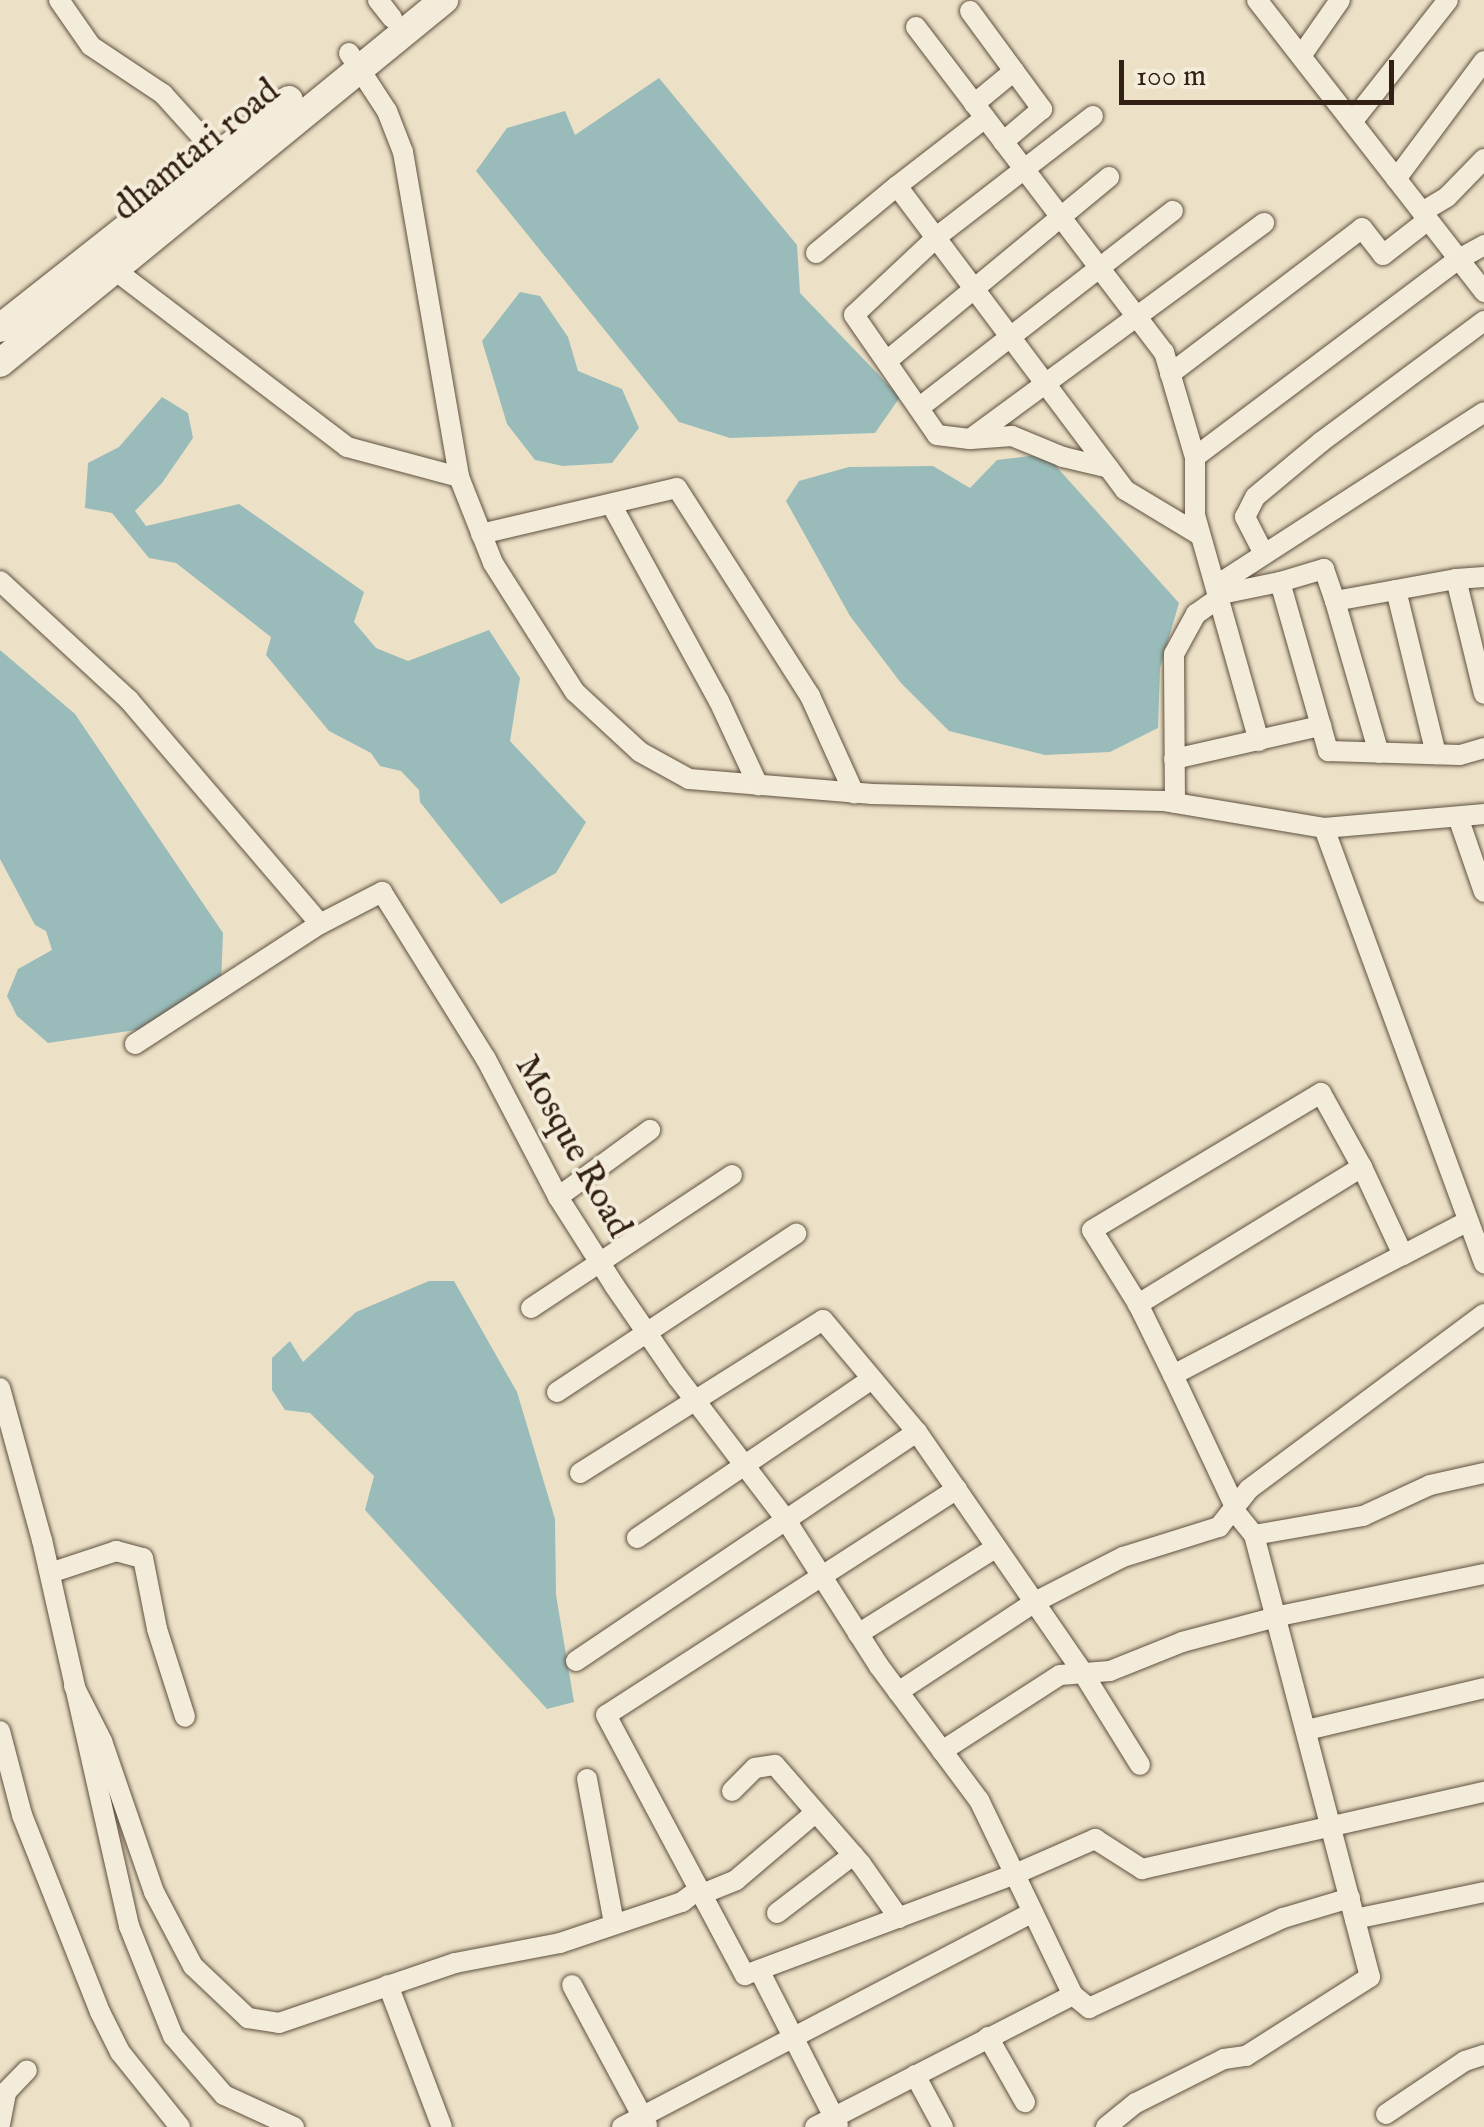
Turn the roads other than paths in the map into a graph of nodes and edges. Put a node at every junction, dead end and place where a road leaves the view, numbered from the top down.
1 (58, 0) edge
2 (444, 0) edge
3 (1257, 0) edge
4 (1340, 0) edge
5 (1448, 0) edge
6 (395, 6) edge
7 (970, 11) dead end
8 (916, 27) dead end
9 (1301, 56) junction
10 (354, 60) junction
11 (1484, 61) edge
12 (1014, 72) junction
13 (980, 111) junction
14 (1093, 116) dead end
15 (1352, 122) junction
16 (1003, 142) junction
17 (219, 156) junction
18 (1484, 159) edge
19 (1024, 169) junction
20 (1109, 177) dead end
21 (1396, 179) junction
22 (897, 186) junction
23 (1174, 211) dead end
24 (1060, 216) junction
25 (1425, 216) junction
26 (1264, 223) dead end
27 (938, 236) junction
28 (1484, 245) edge
29 (816, 253) dead end
30 (1459, 259) junction
31 (104, 262) junction
32 (1100, 268) junction
33 (975, 286) junction
34 (1484, 292) edge
35 (1137, 317) junction
36 (1484, 322) edge
37 (0, 328) edge
38 (1011, 336) junction
39 (888, 360) junction
40 (0, 364) edge
41 (1170, 374) junction
42 (1048, 386) junction
43 (920, 408) junction
44 (1484, 412) edge
45 (970, 439) junction
46 (1195, 457) junction
47 (1108, 468) junction
48 (459, 478) junction
49 (611, 504) junction
50 (481, 534) junction
51 (1200, 535) junction
52 (1264, 554) junction
53 (1484, 577) edge
54 (1456, 579) junction
55 (0, 581) edge
56 (1280, 582) junction
57 (1396, 590) junction
58 (1219, 591) junction
59 (1336, 601) junction
60 (1484, 694) edge
61 (1321, 726) junction
62 (1258, 740) junction
63 (1484, 748) edge
64 (1379, 752) junction
65 (1436, 754) junction
66 (1174, 759) junction
67 (758, 785) junction
68 (854, 792) junction
69 (1174, 803) junction
70 (1484, 814) edge
71 (1458, 817) junction
72 (1324, 828) junction
73 (1484, 892) edge
74 (320, 924) junction
75 (135, 1044) dead end
76 (650, 1130) dead end
77 (1362, 1167) junction
78 (732, 1175) dead end
79 (558, 1197) junction
80 (1468, 1221) junction
81 (796, 1234) dead end
82 (1403, 1255) junction
83 (600, 1262) junction
84 (1484, 1264) edge
85 (1138, 1304) junction
86 (531, 1308) dead end
87 (1484, 1314) edge
88 (646, 1332) junction
89 (1173, 1375) junction
90 (870, 1380) junction
91 (0, 1388) edge
92 (557, 1392) dead end
93 (695, 1400) junction
94 (918, 1432) junction
95 (745, 1467) junction
96 (580, 1473) dead end
97 (1484, 1473) edge
98 (957, 1489) junction
99 (1234, 1508) junction
100 (786, 1520) junction
101 (1254, 1535) junction
102 (638, 1538) dead end
103 (996, 1548) junction
104 (50, 1572) junction
105 (1484, 1574) edge
106 (823, 1578) junction
107 (1035, 1602) junction
108 (1276, 1617) junction
109 (858, 1634) junction
110 (576, 1660) dead end
111 (1083, 1673) junction
112 (74, 1686) junction
113 (1484, 1688) edge
114 (898, 1692) junction
115 (186, 1717) dead end
116 (1306, 1730) junction
117 (0, 1731) edge
118 (942, 1751) junction
119 (1140, 1765) dead end
120 (588, 1779) dead end
121 (732, 1792) dead end
122 (1484, 1792) edge
123 (815, 1813) junction
124 (1333, 1825) junction
125 (853, 1855) junction
126 (1014, 1875) junction
127 (700, 1892) junction
128 (1484, 1892) edge
129 (1350, 1898) junction
130 (777, 1913) dead end
131 (1032, 1913) junction
132 (899, 1918) junction
133 (1355, 1919) junction
134 (614, 1923) junction
135 (759, 1970) junction
136 (388, 1985) junction
137 (572, 1985) dead end
138 (1073, 1995) junction
139 (988, 2038) junction
140 (794, 2040) junction
141 (1484, 2056) edge
142 (27, 2070) dead end
143 (915, 2075) junction
144 (1025, 2102) dead end
145 (1386, 2114) dead end
146 (645, 2122) edge
147 (836, 2122) edge
148 (0, 2124) edge
149 (180, 2127) edge
150 (294, 2127) edge
151 (442, 2127) edge
152 (622, 2127) edge
153 (814, 2127) edge
154 (943, 2127) edge
155 (1106, 2127) edge

1 - 17 street
2 - 10 main road, dhamtari road
3 - 9 street
4 - 9 street
5 - 15 street
6 - 10 main road
7 - 12 street
8 - 13 street
9 - 15 street
10 - 17 main road
10 - 31 main road, dhamtari road
10 - 48 street
11 - 21 street
12 - 13 street
12 - 16 street
13 - 16 street
13 - 22 street
14 - 19 street
15 - 21 street
16 - 19 street
17 - 31 main road
18 - 25 street
19 - 24 street
19 - 27 street
20 - 24 street
21 - 25 street
22 - 27 street
22 - 29 street
23 - 32 street
24 - 32 street
24 - 33 street
25 - 30 street
25 - 41 street
26 - 35 street
27 - 33 street
27 - 39 street
28 - 30 street
30 - 34 street
30 - 46 street
31 - 37 main road
31 - 40 main road, dhamtari road
31 - 48 street
32 - 35 street
32 - 38 street
33 - 38 street
33 - 39 street
35 - 41 street
35 - 42 street
36 - 52 street
38 - 42 street
38 - 43 street
39 - 43 street
41 - 46 street
42 - 45 street
42 - 47 street
43 - 45 street
44 - 52 street
45 - 47 street
46 - 51 street
47 - 51 street
48 - 50 street
49 - 50 street
49 - 67 street
49 - 68 street
50 - 67 street
51 - 58 street
52 - 58 street
53 - 54 street
54 - 57 street
54 - 60 street
55 - 74 street
56 - 58 street
56 - 59 street
56 - 61 street
57 - 59 street
57 - 65 street
58 - 62 street
58 - 66 street
59 - 64 street
61 - 62 street
61 - 64 street
62 - 66 street
63 - 65 street
64 - 65 street
66 - 69 street
67 - 68 street
68 - 69 street
69 - 72 street
70 - 71 street
71 - 72 street
71 - 73 street
72 - 80 street
74 - 75 street
74 - 79 street, Mosque Road
76 - 79 street
77 - 82 street
77 - 85 street
77 - 85 street
78 - 83 street
79 - 83 street, Mosque Road
80 - 82 street
80 - 84 street
81 - 88 street
82 - 89 street
83 - 86 street
83 - 88 street, Mosque Road
85 - 89 street
87 - 99 street
88 - 92 street
88 - 93 street, Mosque Road
89 - 99 street
90 - 93 street
90 - 94 street
90 - 95 street
91 - 104 street
93 - 95 street, Mosque Road
93 - 96 street
94 - 98 street
94 - 100 street
95 - 100 street, Mosque Road
95 - 102 street
97 - 101 street
98 - 103 street
98 - 106 street
99 - 101 street
99 - 107 street
100 - 106 street, Mosque Road
100 - 110 street
101 - 108 street
103 - 107 street
103 - 109 street
104 - 112 street
104 - 115 street
105 - 108 street
106 - 109 street, Mosque Road
106 - 127 street
107 - 111 street
107 - 114 street
108 - 111 street
108 - 116 street
109 - 114 street, Mosque Road
111 - 118 street
111 - 119 street
112 - 136 street
112 - 150 street
113 - 116 street
114 - 118 street, Mosque Road
116 - 124 street
117 - 149 street
118 - 126 street, Mosque Road
120 - 134 street
121 - 123 street
122 - 124 street
123 - 125 street
123 - 127 street
124 - 126 street
124 - 129 street
125 - 130 street
125 - 132 street
126 - 131 street, Mosque Road
126 - 132 street
127 - 134 street
127 - 135 street
128 - 133 street
129 - 133 street
129 - 138 street
131 - 138 street, Mosque Road
131 - 140 street
132 - 135 street
133 - 155 street
134 - 136 street
135 - 140 street
136 - 151 street
137 - 146 street
138 - 139 street
139 - 143 street
139 - 144 street
140 - 146 street
140 - 147 street
141 - 145 street
142 - 148 street
143 - 147 street
143 - 154 street
146 - 152 street
147 - 153 street

